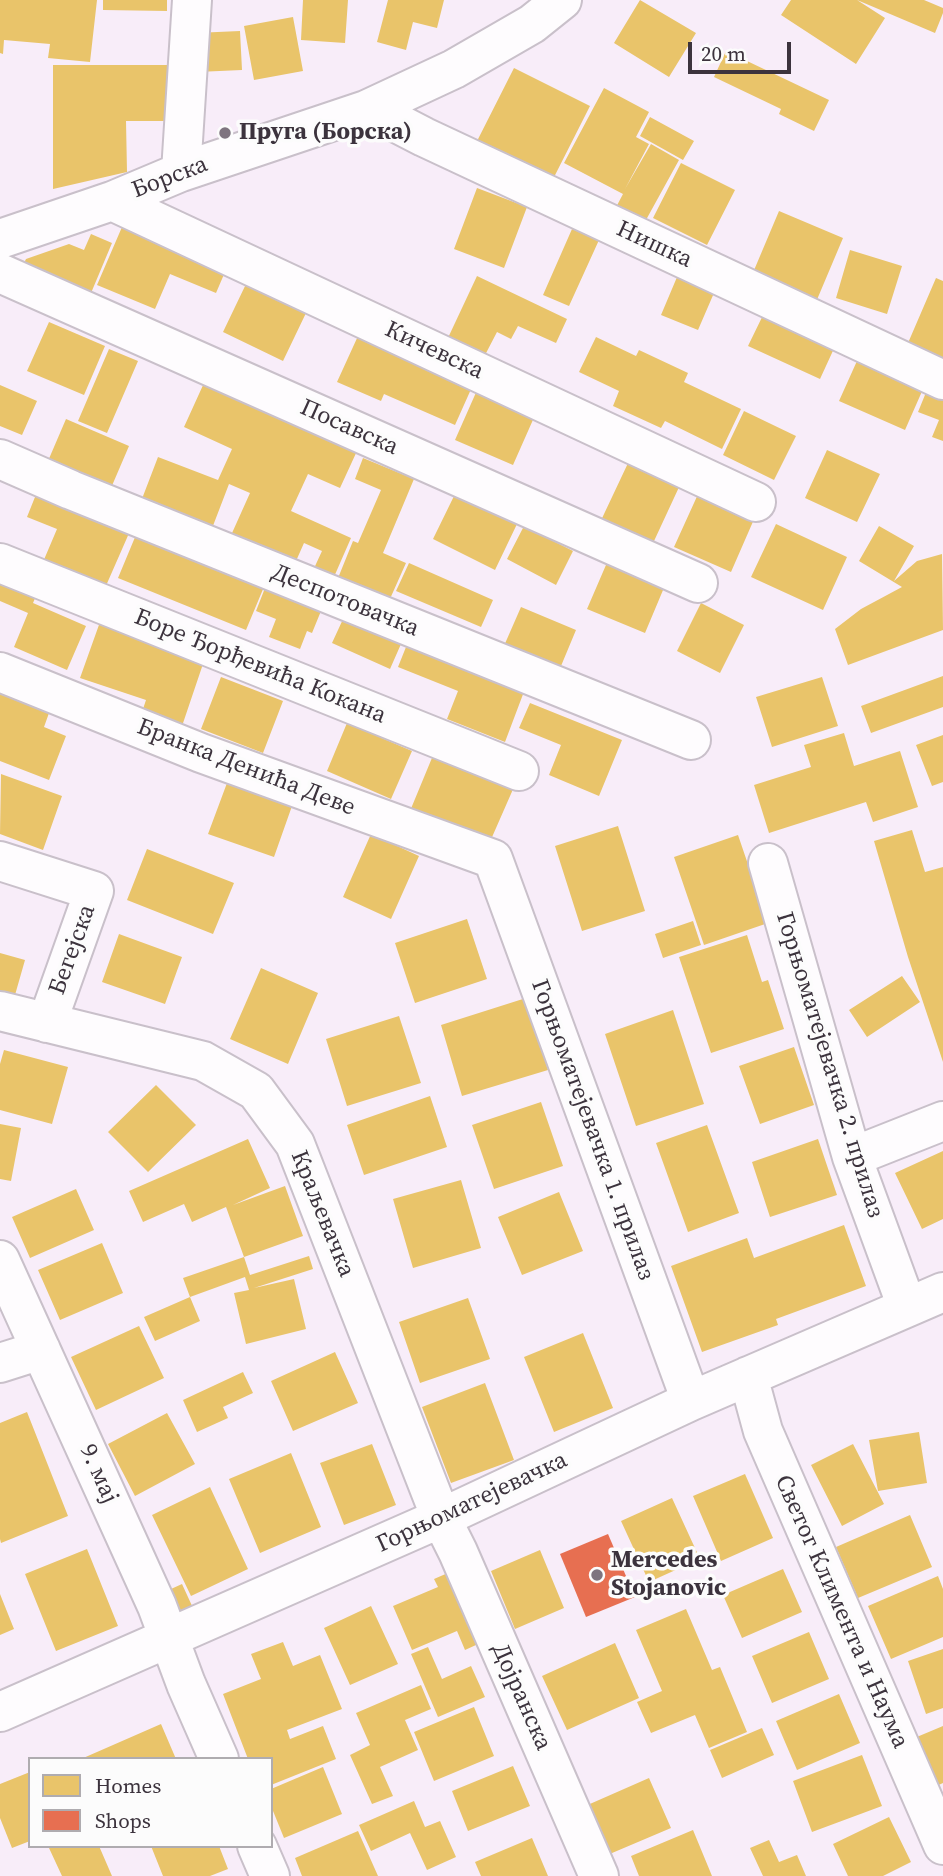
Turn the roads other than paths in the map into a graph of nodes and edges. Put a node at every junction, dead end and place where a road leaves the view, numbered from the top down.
1 (192, 0) edge
2 (562, 0) edge
3 (366, 110) junction
4 (181, 172) junction
5 (112, 201) junction
6 (0, 239) edge
7 (0, 273) edge
8 (943, 380) edge
9 (0, 459) edge
10 (756, 502) dead end
11 (0, 563) edge
12 (698, 583) dead end
13 (0, 672) edge
14 (691, 740) dead end
15 (519, 771) dead end
16 (493, 859) joint
17 (0, 862) edge
18 (768, 863) dead end
19 (0, 1011) edge
20 (47, 1023) junction
21 (943, 1121) edge
22 (852, 1157) junction
23 (0, 1260) edge
24 (934, 1297) edge
25 (41, 1350) junction
26 (0, 1363) edge
27 (748, 1376) junction
28 (691, 1401) junction
29 (441, 1518) junction
30 (169, 1638) junction
31 (0, 1712) edge
32 (218, 1757) edge
33 (943, 1845) edge
34 (258, 1848) edge
35 (270, 1876) edge
36 (599, 1876) edge

1 - 4 street
2 - 3 street, Борска
3 - 4 street, Борска
3 - 8 street, Нишка
4 - 5 street, Борска
5 - 6 street, Борска
5 - 10 street, Кичевска
7 - 12 street, Посавска
9 - 14 street, Деспотовачка
11 - 15 street, Боре Ђорђевића Кокана
13 - 16 street, Бранка Денића Деве
16 - 28 street, Горњоматејевачка 1. прилаз
17 - 20 street, Бегејска
18 - 22 street, Горњоматејевачка 2. прилаз
19 - 20 street, Краљевачка
20 - 29 street, Краљевачка
21 - 22 street
22 - 24 street, Горњоматејевачка 2. прилаз
23 - 25 street, 9. мај
24 - 27 street, Горњоматејевачка
25 - 26 street
25 - 30 street, 9. мај
27 - 28 street, Горњоматејевачка
27 - 33 street, Светог Климента и Наума
28 - 29 street, Горњоматејевачка
29 - 30 street, Горњоматејевачка
29 - 36 street, Дојранска
30 - 31 street, Горњоматејевачка
30 - 32 street, 9. мај
34 - 35 street

